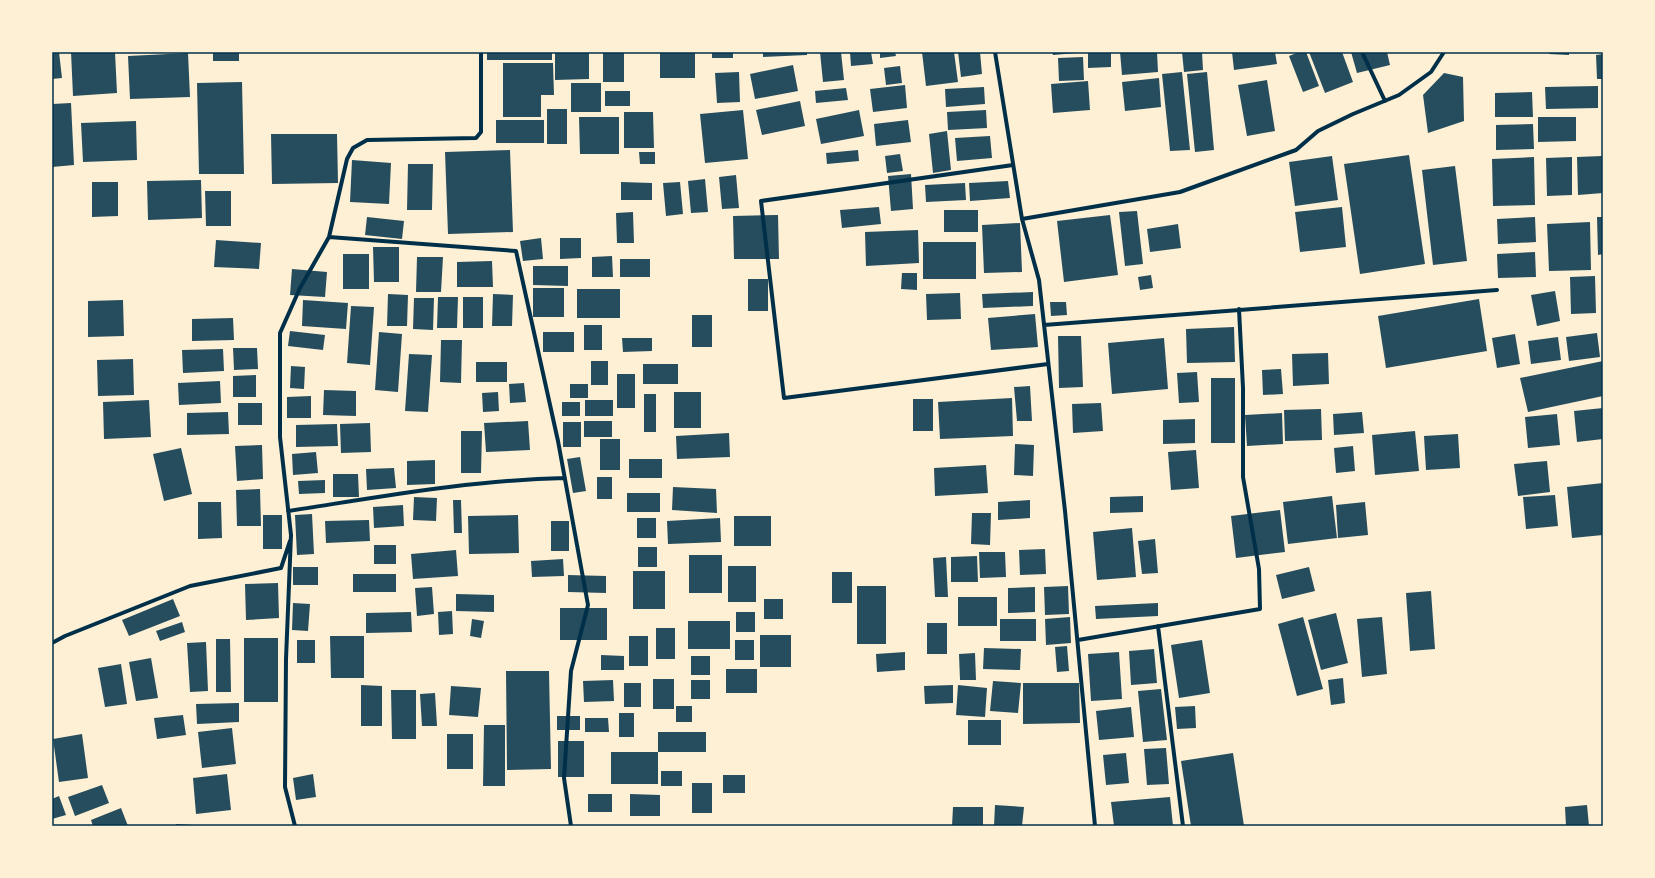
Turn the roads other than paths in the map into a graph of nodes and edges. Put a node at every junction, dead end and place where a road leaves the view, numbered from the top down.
1 (481, 52) edge
2 (995, 52) edge
3 (1362, 52) edge
4 (1444, 52) edge
5 (1385, 101) junction
6 (1013, 165) junction
7 (1022, 219) junction
8 (329, 237) junction
9 (1497, 290) dead end
10 (1239, 309) junction
11 (1044, 325) junction
12 (1048, 364) junction
13 (565, 478) junction
14 (288, 511) junction
15 (291, 535) junction
16 (1158, 626) junction
17 (1078, 640) junction
18 (52, 643) edge
19 (295, 826) edge
20 (571, 826) edge
21 (1095, 826) edge
22 (1183, 826) edge

1 - 8 street
2 - 6 street
3 - 5 street
4 - 5 street
5 - 7 street
6 - 7 street
6 - 12 street
7 - 11 street
8 - 13 street
8 - 14 street
9 - 10 street
10 - 11 street
10 - 16 street
11 - 12 street
12 - 17 street
13 - 14 street
13 - 20 street
14 - 15 street
15 - 18 street
15 - 19 street
16 - 17 street
16 - 22 street
17 - 21 street

